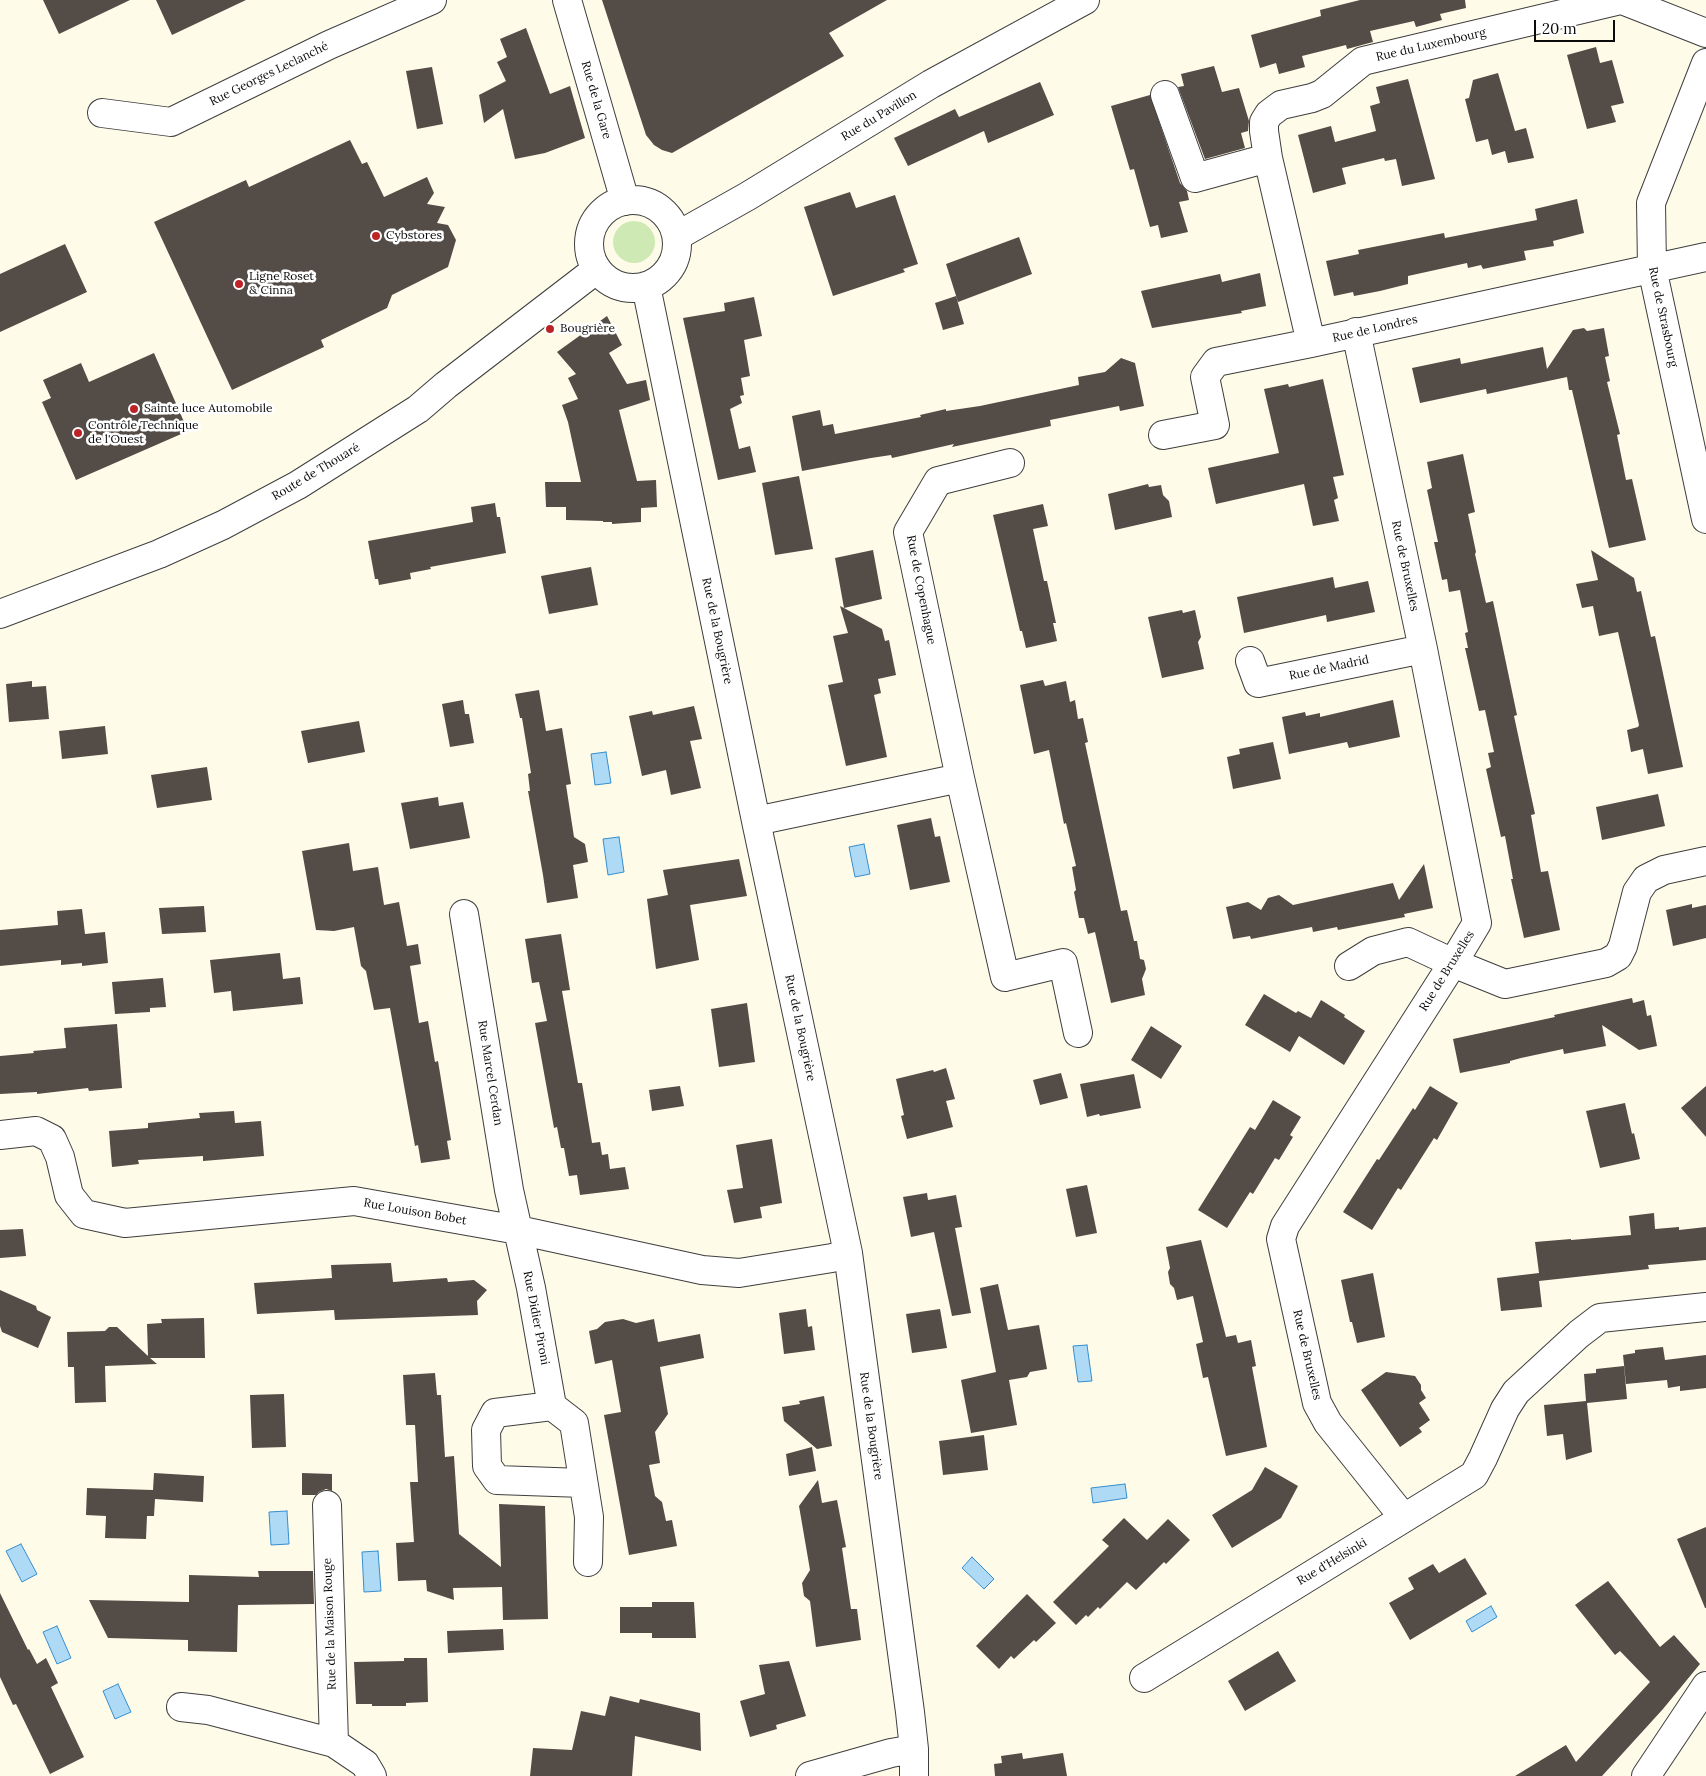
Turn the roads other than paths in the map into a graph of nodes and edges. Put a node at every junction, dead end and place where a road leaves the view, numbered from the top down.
1 (432, 0) edge
2 (567, 0) edge
3 (1085, 0) edge
4 (1622, 0) edge
5 (1706, 32) edge
6 (1706, 63) edge
7 (1165, 95) dead end
8 (102, 113) dead end
9 (1268, 158) junction
10 (625, 201) junction
11 (677, 236) junction
12 (1706, 258) edge
13 (1652, 268) junction
14 (597, 269) junction
15 (646, 286) junction
16 (1356, 332) junction
17 (1311, 343) junction
18 (1163, 435) dead end
19 (1010, 463) dead end
20 (1706, 519) edge
21 (0, 614) edge
22 (1423, 649) junction
23 (1250, 661) dead end
24 (960, 778) junction
25 (756, 821) junction
26 (1706, 861) edge
27 (464, 914) dead end
28 (1453, 963) junction
29 (1349, 966) dead end
30 (1078, 1034) dead end
31 (0, 1135) edge
32 (518, 1230) junction
33 (848, 1253) junction
34 (1706, 1307) edge
35 (552, 1406) junction
36 (583, 1483) junction
37 (327, 1504) dead end
38 (1404, 1518) junction
39 (588, 1562) dead end
40 (1144, 1678) dead end
41 (1706, 1686) edge
42 (181, 1706) dead end
43 (334, 1743) junction
44 (914, 1749) junction
45 (372, 1776) edge
46 (810, 1776) edge
47 (914, 1776) edge
48 (1646, 1776) edge

1 - 8 street, Rue Georges Leclanché
2 - 10 street, Rue de la Gare
3 - 11 street, Rue du Pavillon
4 - 5 street, Rue du Luxembourg
4 - 9 street, Rue du Luxembourg
6 - 13 street, Rue de Strasbourg
7 - 9 street
9 - 17 street, Rue du Luxembourg
10 - 11 street
10 - 14 street
11 - 15 street
12 - 13 street, Rue de Londres
13 - 16 street, Rue de Londres
13 - 20 street, Rue de Strasbourg
14 - 15 street
14 - 21 street, Route de Thouaré
15 - 25 street, Rue de la Bougrière
16 - 17 street, Rue de Londres
16 - 22 street, Rue de Bruxelles
17 - 18 street, Rue de Londres
19 - 24 street, Rue de Copenhague
22 - 23 street, Rue de Madrid
22 - 28 street, Rue de Bruxelles
24 - 25 street
24 - 30 street, Rue de Copenhague
25 - 33 street, Rue de la Bougrière
26 - 28 street
27 - 32 street, Rue Marcel Cerdan
28 - 29 street
28 - 38 street, Rue de Bruxelles
31 - 32 street, Rue Louison Bobet
32 - 33 street, Rue Louison Bobet
32 - 35 street, Rue Didier Pironi
33 - 44 street, Rue de la Bougrière
34 - 38 street, Rue d'Helsinki
35 - 36 street
35 - 36 street
36 - 39 street
37 - 43 street, Rue de la Maison Rouge
38 - 40 street, Rue d'Helsinki
41 - 48 street
42 - 43 street
43 - 45 street
44 - 46 street
44 - 47 street, Rue de la Bougrière

